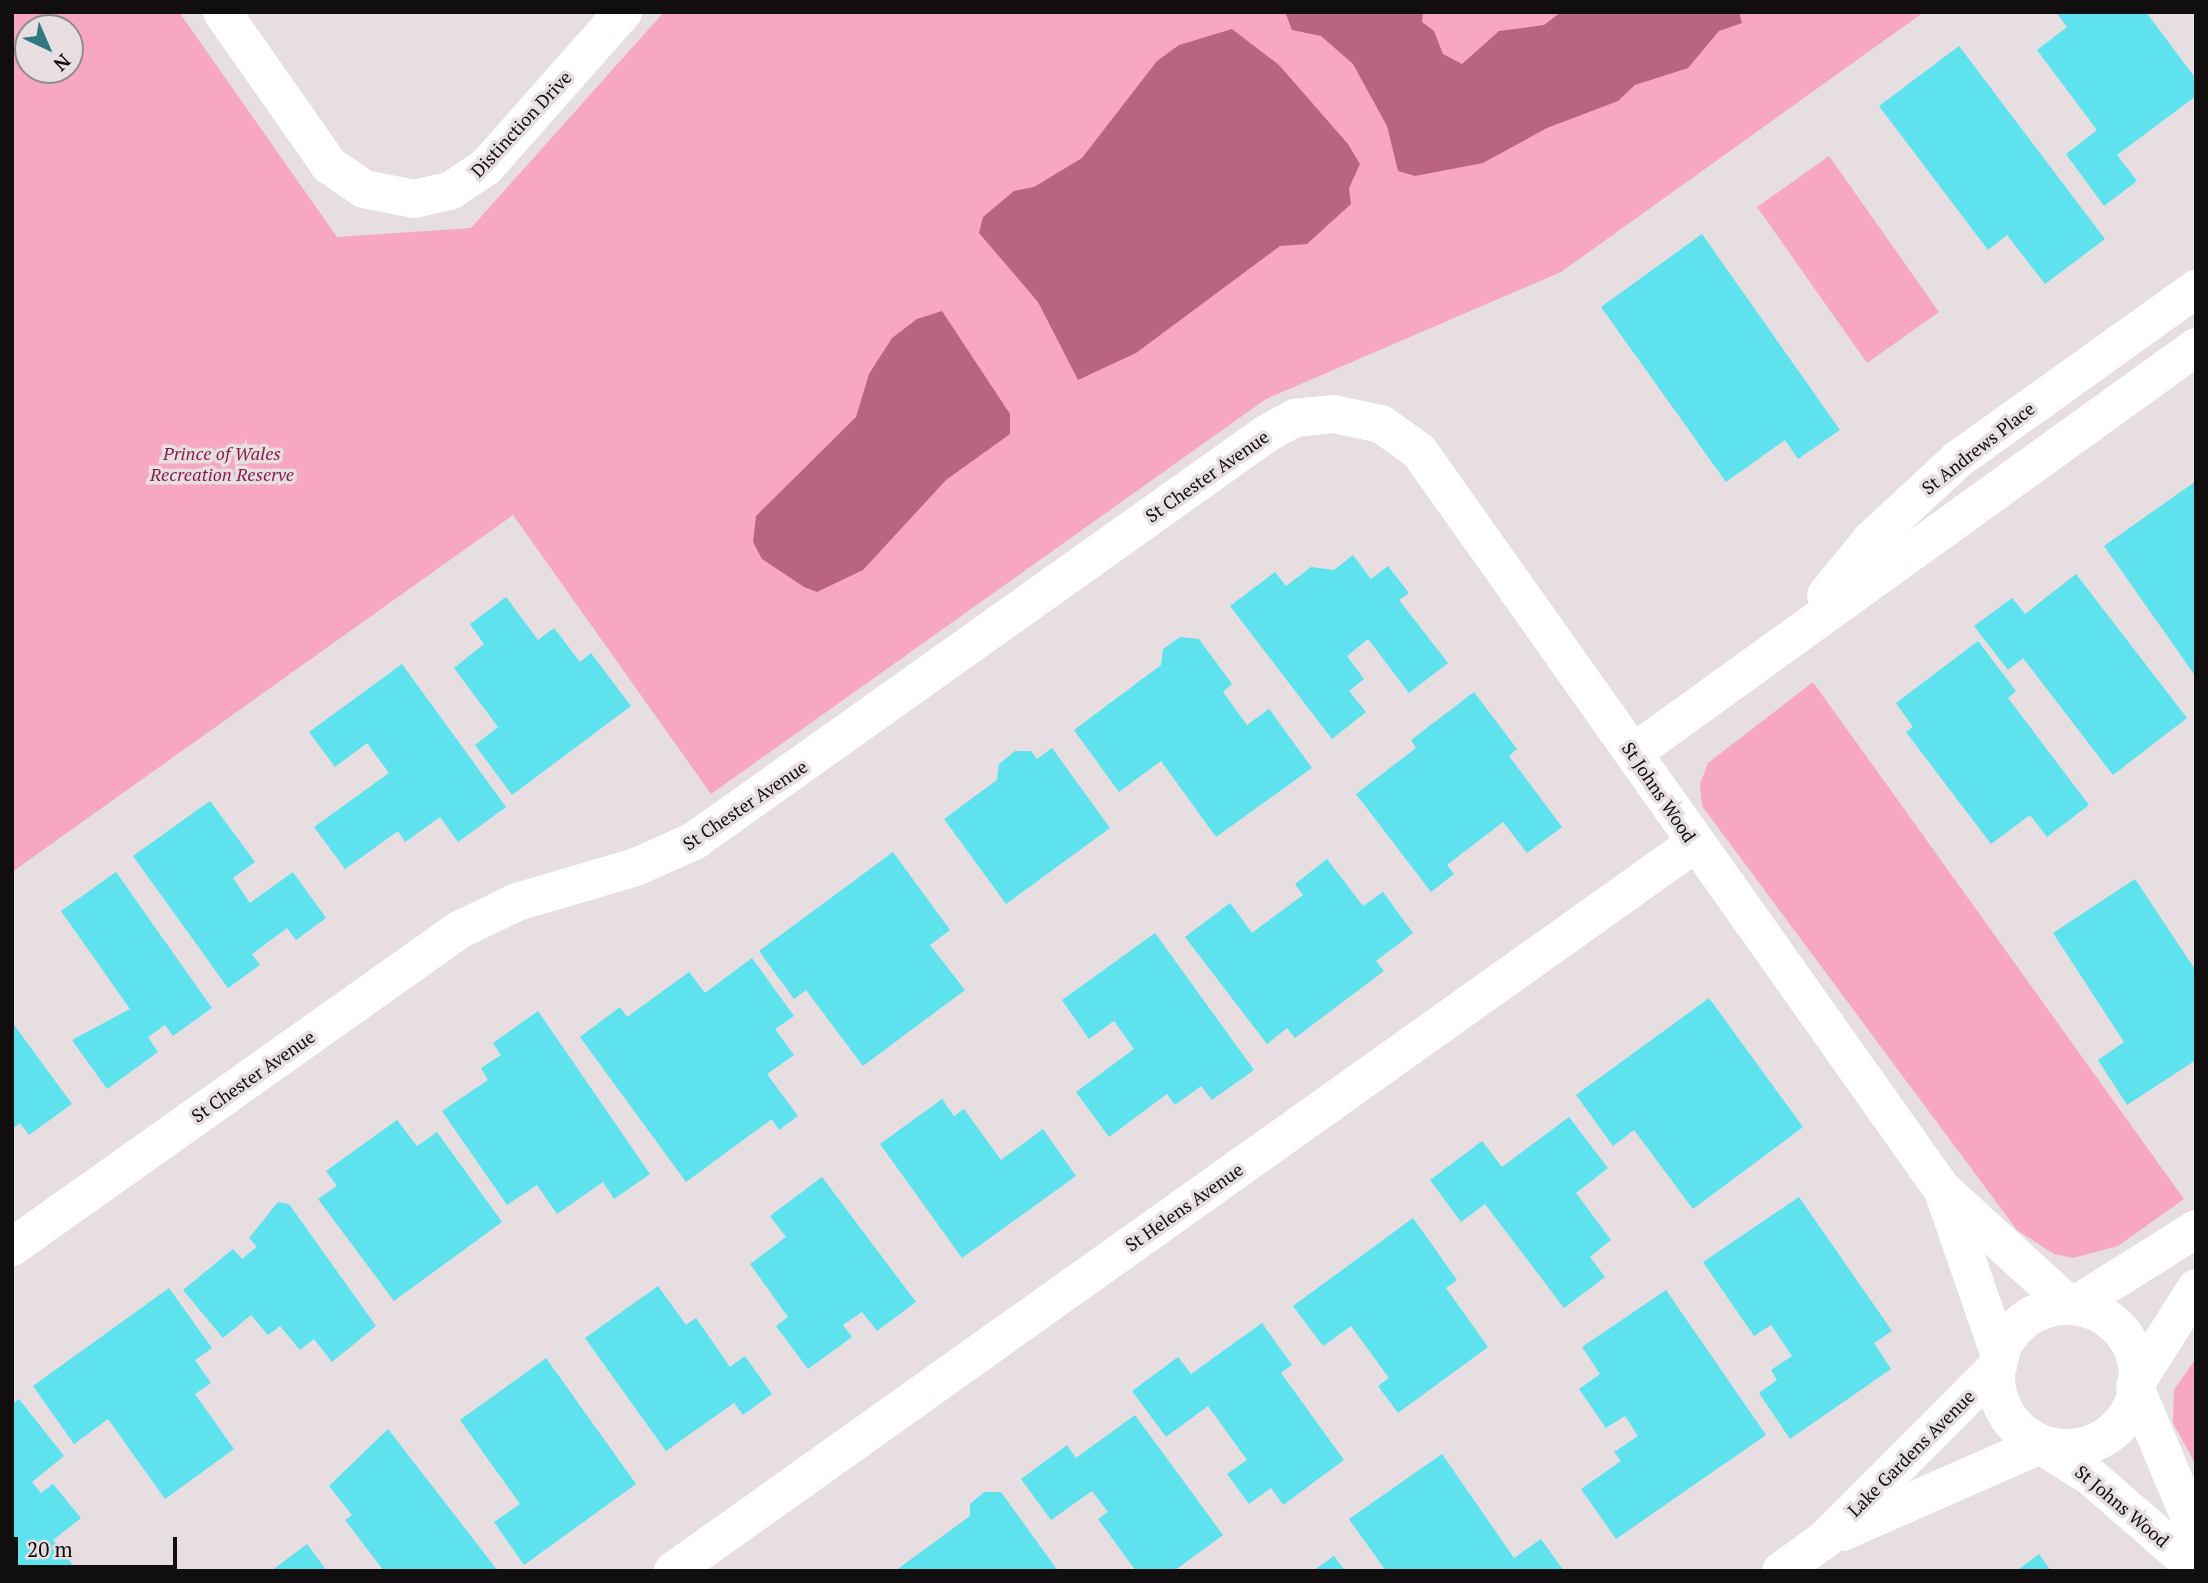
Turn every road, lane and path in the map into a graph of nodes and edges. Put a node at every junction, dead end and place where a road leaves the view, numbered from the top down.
1 (222, 12) edge
2 (624, 12) edge
3 (2196, 289) edge
4 (2196, 347) edge
5 (1358, 417) joint
6 (1787, 638) junction
7 (1633, 753) junction
8 (1694, 844) junction
9 (1942, 1189) junction
10 (2196, 1229) edge
11 (12, 1247) edge
12 (2196, 1288) edge
13 (2072, 1305) junction
14 (1999, 1361) junction
15 (2136, 1385) junction
16 (2042, 1447) junction
17 (2196, 1532) edge
18 (1824, 1540) junction
19 (2196, 1568) edge
20 (673, 1571) edge
21 (1781, 1571) edge

1 - 2 street, Distinction Drive
3 - 6 street, St Andrews Place
4 - 6 street, St Andrews Place
5 - 7 street, St Johns Wood
5 - 11 street, St Chester Avenue
6 - 7 street, St Andrews Place
7 - 8 street, St Johns Wood
8 - 9 street, St Johns Wood
8 - 20 street, St Helens Avenue
9 - 13 street, St Johns Wood
9 - 14 street, St Johns Wood
10 - 13 street
12 - 15 street
13 - 14 street
13 - 15 street
14 - 16 street
14 - 18 street, Lake Gardens Avenue
15 - 16 street
15 - 17 street, St Johns Wood
16 - 18 street, Lake Gardens Avenue
16 - 19 street, St Johns Wood
18 - 21 street, Lake Gardens Avenue

